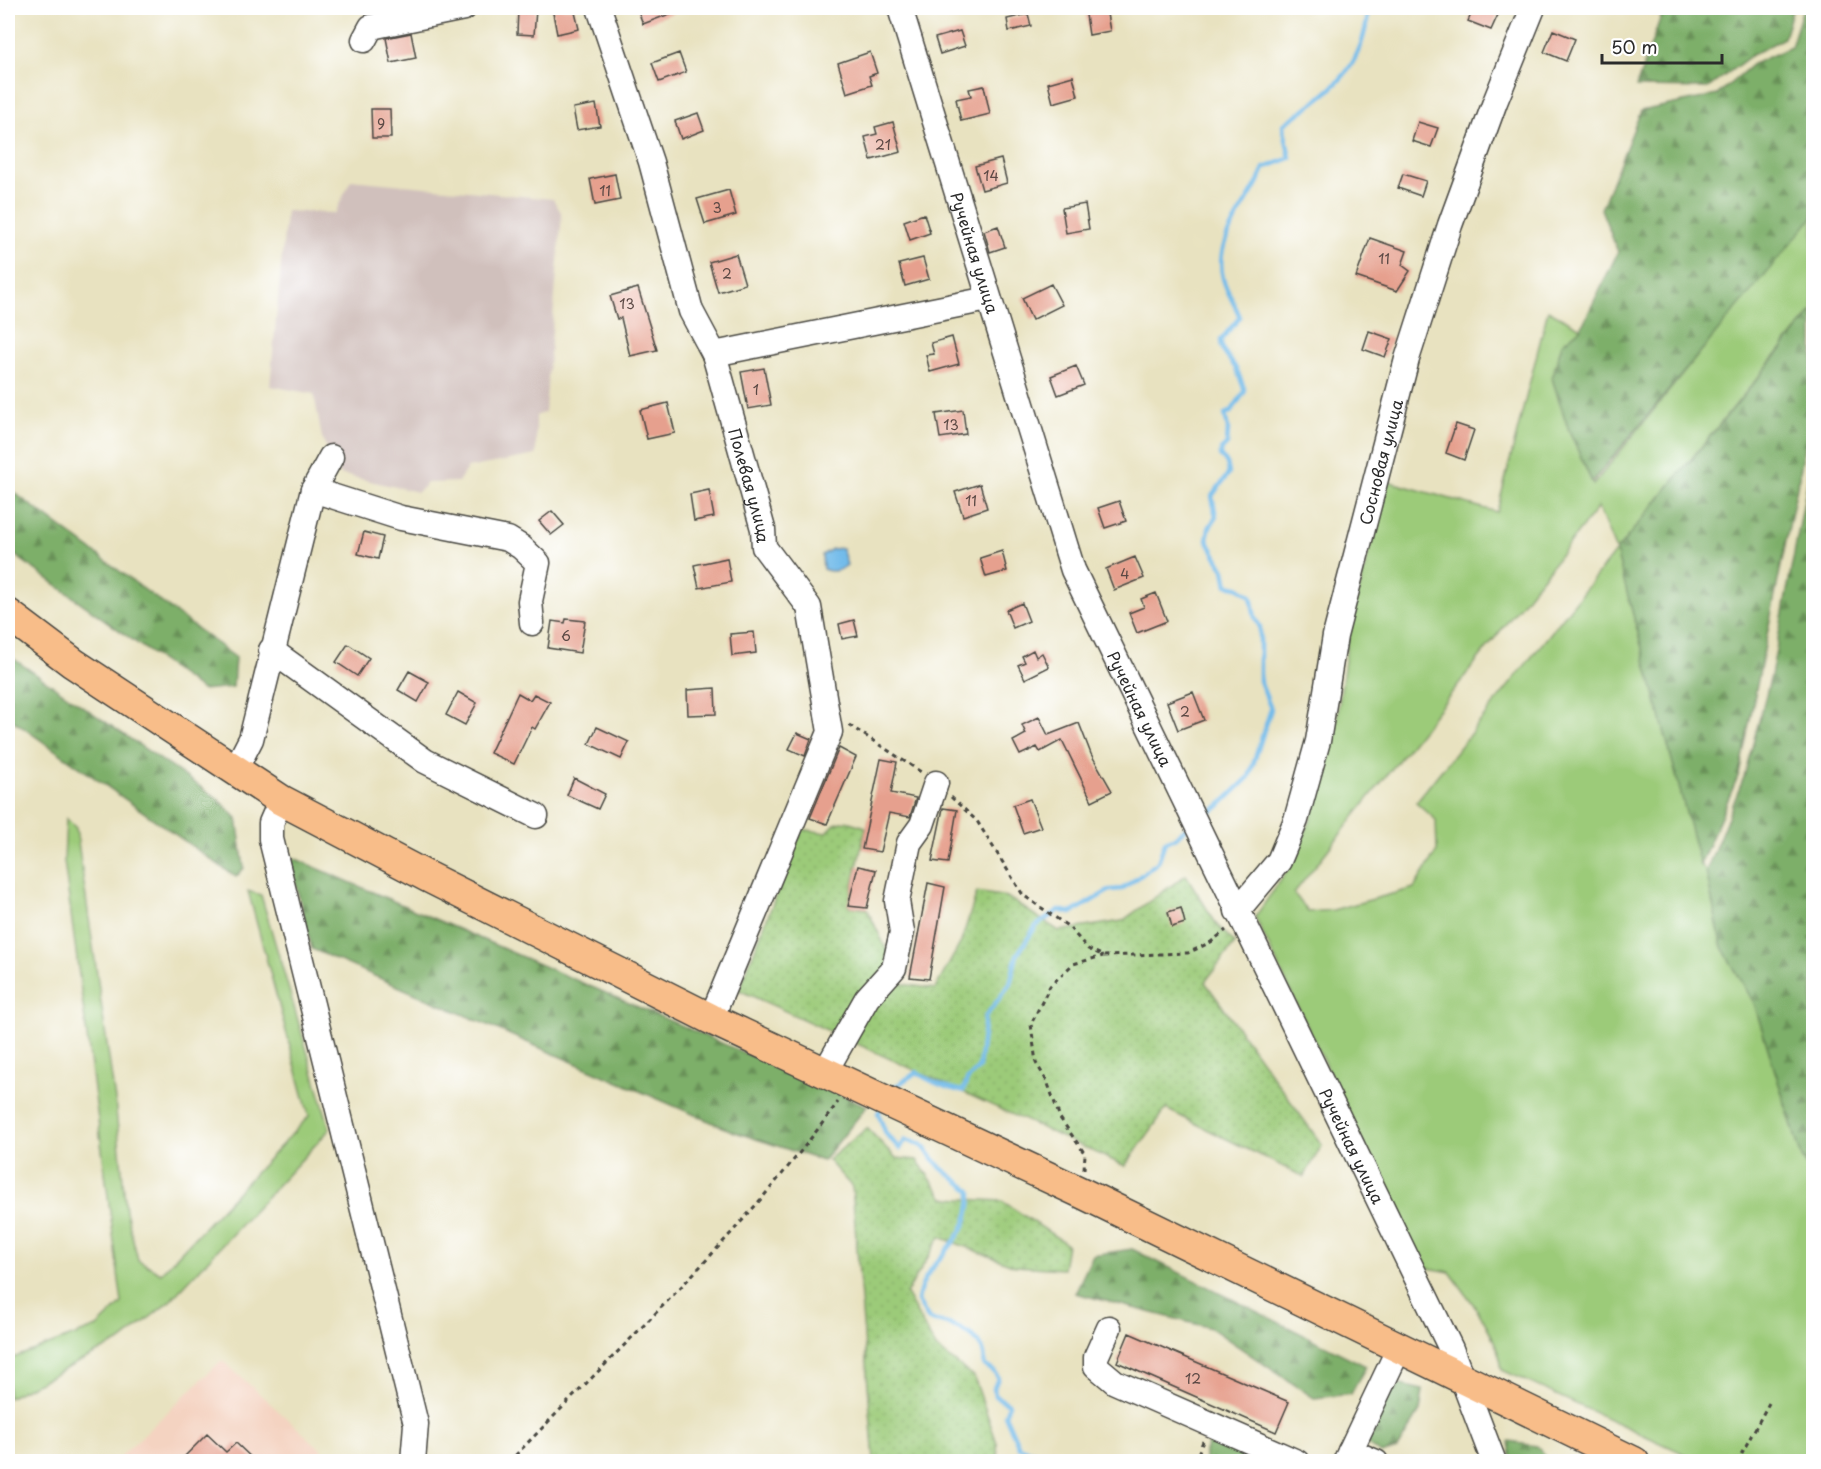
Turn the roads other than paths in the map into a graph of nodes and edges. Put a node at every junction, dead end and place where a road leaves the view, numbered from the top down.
1 (464, 8) edge
2 (599, 8) edge
3 (900, 8) edge
4 (1533, 8) edge
5 (364, 40) dead end
6 (988, 299) junction
7 (714, 354) junction
8 (331, 457) dead end
9 (314, 490) junction
10 (8, 614) edge
11 (532, 622) dead end
12 (272, 650) junction
13 (235, 770) junction
14 (936, 783) road end
15 (281, 800) junction
16 (536, 816) dead end
17 (1239, 915) junction
18 (711, 1019) junction
19 (838, 1078) junction
20 (1109, 1328) dead end
21 (1399, 1348) junction
22 (1463, 1379) junction
23 (1348, 1456) edge
24 (413, 1461) edge
25 (1298, 1461) edge
26 (1376, 1461) edge
27 (1494, 1461) edge
28 (1634, 1461) edge

1 - 5 street
2 - 7 street, Полевая улица
3 - 6 street, Ручейная улица
4 - 17 street, Сосновая улица
6 - 7 street
6 - 17 street, Ручейная улица
7 - 18 street, Полевая улица
8 - 9 street
9 - 11 street
9 - 12 street
10 - 13 main road
12 - 13 street
12 - 16 street
13 - 15 main road
14 - 19 street
15 - 18 main road
15 - 24 street
17 - 22 street, Ручейная улица
18 - 19 main road
19 - 21 main road
20 - 25 street
21 - 22 main road
21 - 23 street
22 - 27 street, Ручейная улица
22 - 28 main road
23 - 26 street

